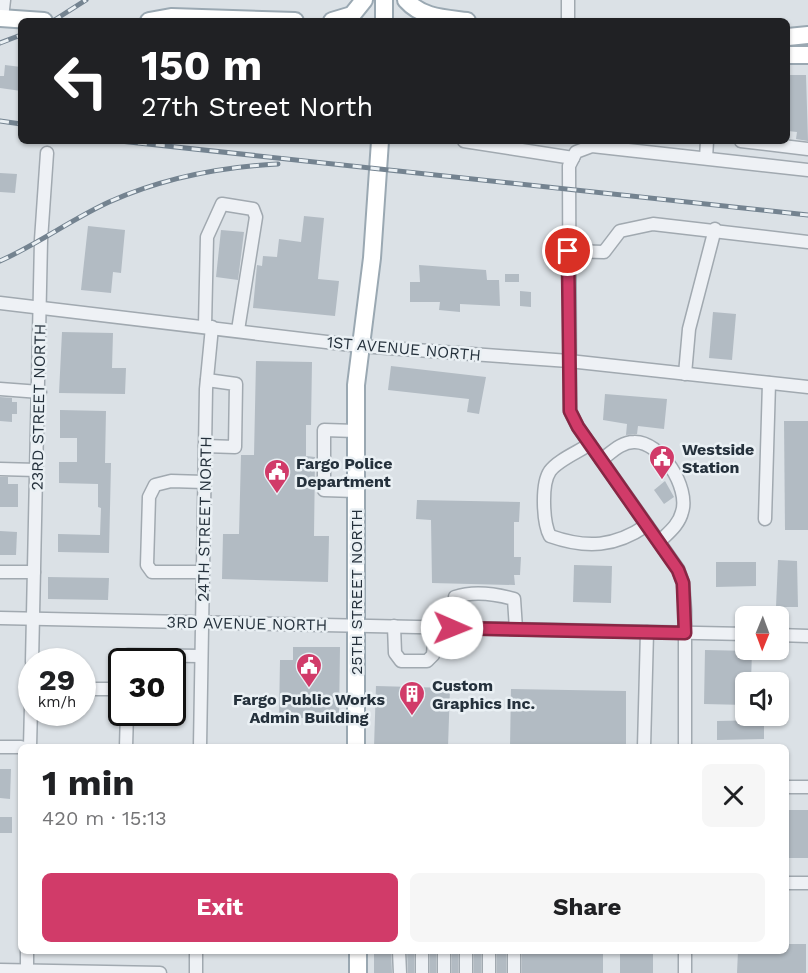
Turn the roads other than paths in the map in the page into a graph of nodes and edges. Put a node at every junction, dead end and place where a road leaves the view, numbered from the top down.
1 (4, 0) edge
2 (364, 0) edge
3 (384, 0) edge
4 (406, 0) edge
5 (568, 0) edge
6 (1, 18) edge
7 (166, 18) edge
8 (202, 18) edge
9 (342, 18) edge
10 (384, 18) edge
11 (448, 18) edge
12 (568, 18) edge
13 (18, 19) edge
14 (790, 30) edge
15 (808, 30) edge
16 (808, 35) edge
17 (790, 37) edge
18 (790, 55) edge
19 (808, 55) edge
20 (380, 144) edge
21 (494, 144) edge
22 (707, 144) edge
23 (766, 144) edge
24 (808, 149) edge
25 (47, 153) dead end
26 (573, 158) junction
27 (706, 158) junction
28 (808, 170) edge
29 (715, 229) junction
30 (808, 242) edge
31 (568, 251) junction
32 (0, 303) edge
33 (41, 307) junction
34 (209, 327) junction
35 (238, 330) junction
36 (360, 346) junction
37 (569, 361) junction
38 (686, 374) junction
39 (207, 380) junction
40 (769, 382) junction
41 (808, 387) edge
42 (0, 389) edge
43 (39, 392) junction
44 (356, 430) junction
45 (590, 444) junction
46 (205, 446) junction
47 (601, 460) junction
48 (0, 469) edge
49 (37, 470) junction
50 (204, 482) junction
51 (356, 491) junction
52 (765, 519) dead end
53 (647, 525) junction
54 (659, 542) junction
55 (0, 572) edge
56 (34, 572) junction
57 (203, 572) junction
58 (0, 618) edge
59 (32, 618) junction
60 (202, 622) junction
61 (356, 626) junction
62 (394, 626) junction
63 (435, 627) junction
64 (452, 628) junction
65 (516, 629) junction
66 (647, 632) junction
67 (685, 633) junction
68 (735, 634) edge
69 (789, 635) edge
70 (808, 636) edge
71 (32, 648) edge
72 (186, 656) edge
73 (201, 656) junction
74 (30, 726) edge
75 (127, 726) edge
76 (30, 744) edge
77 (126, 744) edge
78 (200, 744) edge
79 (356, 744) edge
80 (645, 744) edge
81 (685, 744) edge
82 (0, 747) edge
83 (18, 747) edge
84 (789, 787) edge
85 (808, 787) edge
86 (789, 883) edge
87 (808, 883) edge
88 (27, 954) edge
89 (196, 954) edge
90 (358, 954) edge
91 (399, 954) edge
92 (422, 954) edge
93 (444, 954) edge
94 (466, 954) edge
95 (489, 954) edge
96 (514, 954) edge
97 (685, 954) edge
98 (0, 970) edge
99 (27, 972) edge
100 (144, 973) edge
101 (160, 973) edge
102 (196, 973) edge
103 (358, 973) edge
104 (400, 973) edge
105 (422, 973) edge
106 (444, 973) edge
107 (466, 973) edge
108 (489, 973) edge
109 (514, 973) edge
110 (685, 973) edge

1 - 6 street
2 - 9 main road
3 - 10 main road
4 - 11 main road
5 - 12 street
6 - 13 main road
7 - 8 main road
14 - 15 main road
16 - 17 main road
18 - 19 main road
20 - 36 main road, 25TH STREET NORTH
21 - 26 street
22 - 27 street
23 - 24 street
25 - 33 street, 23RD STREET NORTH
26 - 27 street
26 - 31 street
27 - 28 street
29 - 30 street
29 - 31 street
29 - 38 street
31 - 37 street
32 - 33 street, 1ST AVENUE NORTH
33 - 34 street, 1ST AVENUE NORTH
33 - 43 street, 23RD STREET NORTH
34 - 35 street, 1ST AVENUE NORTH
34 - 35 street, 24TH STREET NORTH
34 - 39 street, 24TH STREET NORTH
35 - 36 street, 1ST AVENUE NORTH
36 - 37 street, 1ST AVENUE NORTH
36 - 44 main road, 25TH STREET NORTH
37 - 38 street, 1ST AVENUE NORTH
37 - 45 street
38 - 40 street, 1ST AVENUE NORTH
39 - 46 street, 24TH STREET NORTH
39 - 46 street
40 - 41 street, 1ST AVENUE NORTH
40 - 52 street
42 - 43 street
43 - 49 street, 23RD STREET NORTH
44 - 51 main road, 25TH STREET NORTH
44 - 51 street
45 - 47 street
45 - 53 street
46 - 50 street, 24TH STREET NORTH
47 - 53 street
47 - 54 street
48 - 49 street
49 - 56 street, 23RD STREET NORTH
50 - 57 street, 24TH STREET NORTH
50 - 57 street
51 - 61 main road, 25TH STREET NORTH
53 - 54 street
54 - 67 street
55 - 56 street
56 - 59 street, 23RD STREET NORTH
57 - 60 street, 24TH STREET NORTH
58 - 59 street, 3RD AVENUE NORTH
59 - 60 street, 3RD AVENUE NORTH
59 - 71 street, 23RD STREET NORTH
60 - 61 street, 3RD AVENUE NORTH
60 - 73 street, 24TH STREET NORTH
61 - 62 street, 3RD AVENUE NORTH
61 - 79 main road, 25TH STREET NORTH
62 - 63 street, 3RD AVENUE NORTH
62 - 63 street
63 - 64 street, 3RD AVENUE NORTH
64 - 65 street, 3RD AVENUE NORTH
64 - 65 street
65 - 66 street, 3RD AVENUE NORTH
66 - 67 street, 3RD AVENUE NORTH
66 - 80 street
67 - 68 street, 3RD AVENUE NORTH
67 - 81 street
69 - 70 street
72 - 73 street
73 - 78 street, 24TH STREET NORTH
74 - 76 street
75 - 77 street
82 - 83 street
84 - 85 street
86 - 87 street
88 - 99 street
89 - 102 street
90 - 103 main road
91 - 104 street
92 - 105 street
93 - 106 street
94 - 107 street
95 - 108 street
96 - 109 street
97 - 110 street
98 - 99 street
99 - 100 street
100 - 101 street

